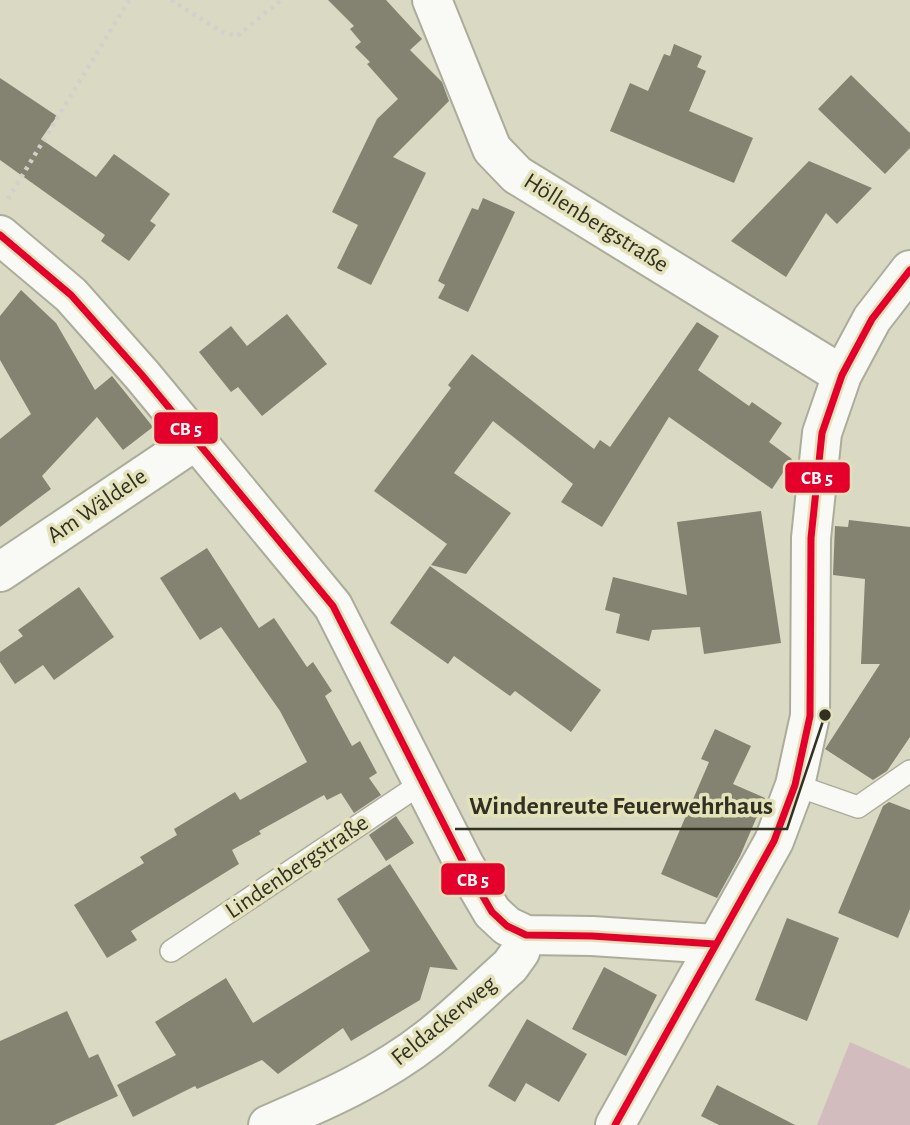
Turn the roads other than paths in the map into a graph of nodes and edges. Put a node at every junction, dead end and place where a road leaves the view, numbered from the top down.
1 (432, 0) edge
2 (4, 217) edge
3 (910, 270) edge
4 (842, 376) junction
5 (195, 441) junction
6 (0, 572) edge
7 (910, 771) edge
8 (422, 783) junction
9 (795, 785) junction
10 (526, 934) junction
11 (715, 944) junction
12 (171, 951) dead end
13 (268, 1125) edge
14 (615, 1125) edge

1 - 4 street, Höllenbergstraße
2 - 5 street
3 - 4 street
4 - 9 street
5 - 6 street, Am Wäldele
5 - 8 street
7 - 9 lane
8 - 10 street
8 - 12 lane, Lindenbergstraße
9 - 11 street
10 - 11 street
10 - 13 street, Feldackerweg
11 - 14 street

